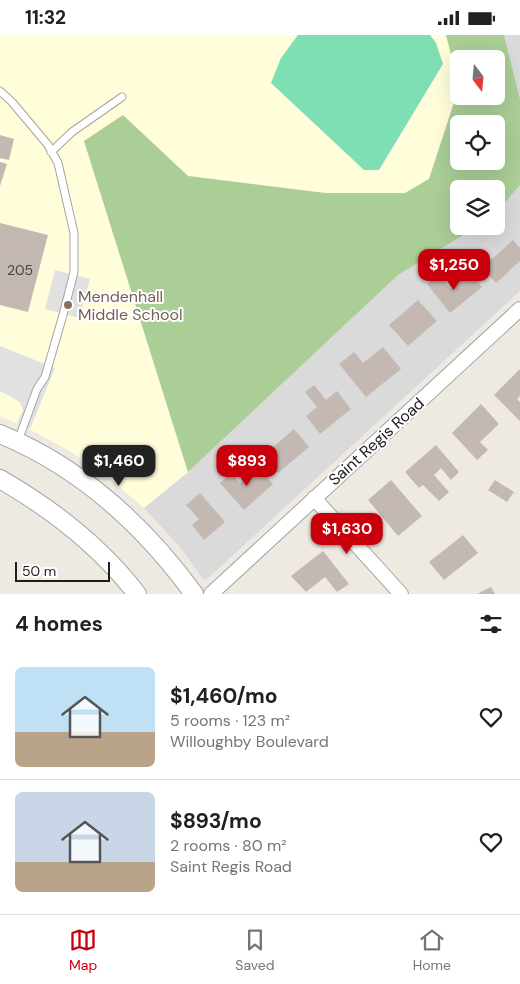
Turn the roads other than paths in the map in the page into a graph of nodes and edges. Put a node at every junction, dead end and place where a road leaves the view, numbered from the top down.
1 (0, 91) edge
2 (122, 97) dead end
3 (52, 152) junction
4 (520, 309) edge
5 (0, 434) edge
6 (18, 441) junction
7 (0, 479) edge
8 (314, 498) junction
9 (137, 594) edge
10 (194, 594) edge
11 (211, 594) edge
12 (401, 594) edge

1 - 3 lane
2 - 3 lane
3 - 6 lane
4 - 8 street, Saint Regis Road
5 - 6 street
6 - 10 street
7 - 9 street
8 - 11 street, Saint Regis Road
8 - 12 street

